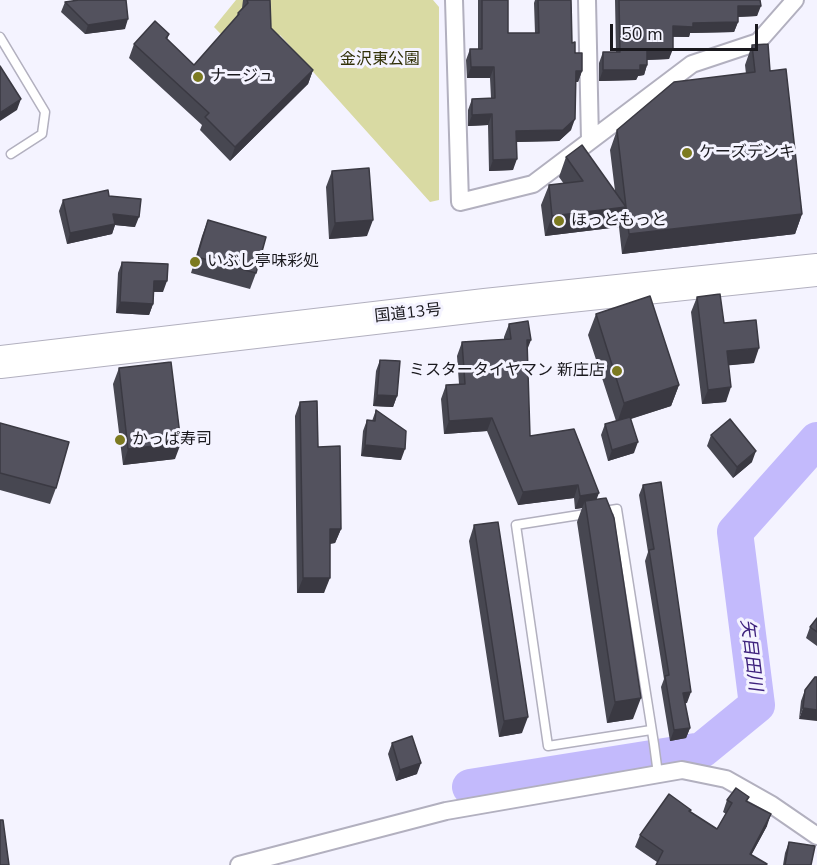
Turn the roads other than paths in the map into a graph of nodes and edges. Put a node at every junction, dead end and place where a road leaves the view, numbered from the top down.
1 (454, 0) edge
2 (587, 0) edge
3 (795, 0) edge
4 (0, 37) edge
5 (590, 140) junction
6 (11, 154) dead end
7 (817, 270) edge
8 (0, 362) edge
9 (651, 730) junction
10 (658, 774) junction
11 (817, 836) edge
12 (239, 865) edge

1 - 5 street
2 - 5 street
3 - 5 street
4 - 6 lane
7 - 8 highway, 国道13号
9 - 9 lane
9 - 10 lane
10 - 11 street
10 - 12 street

